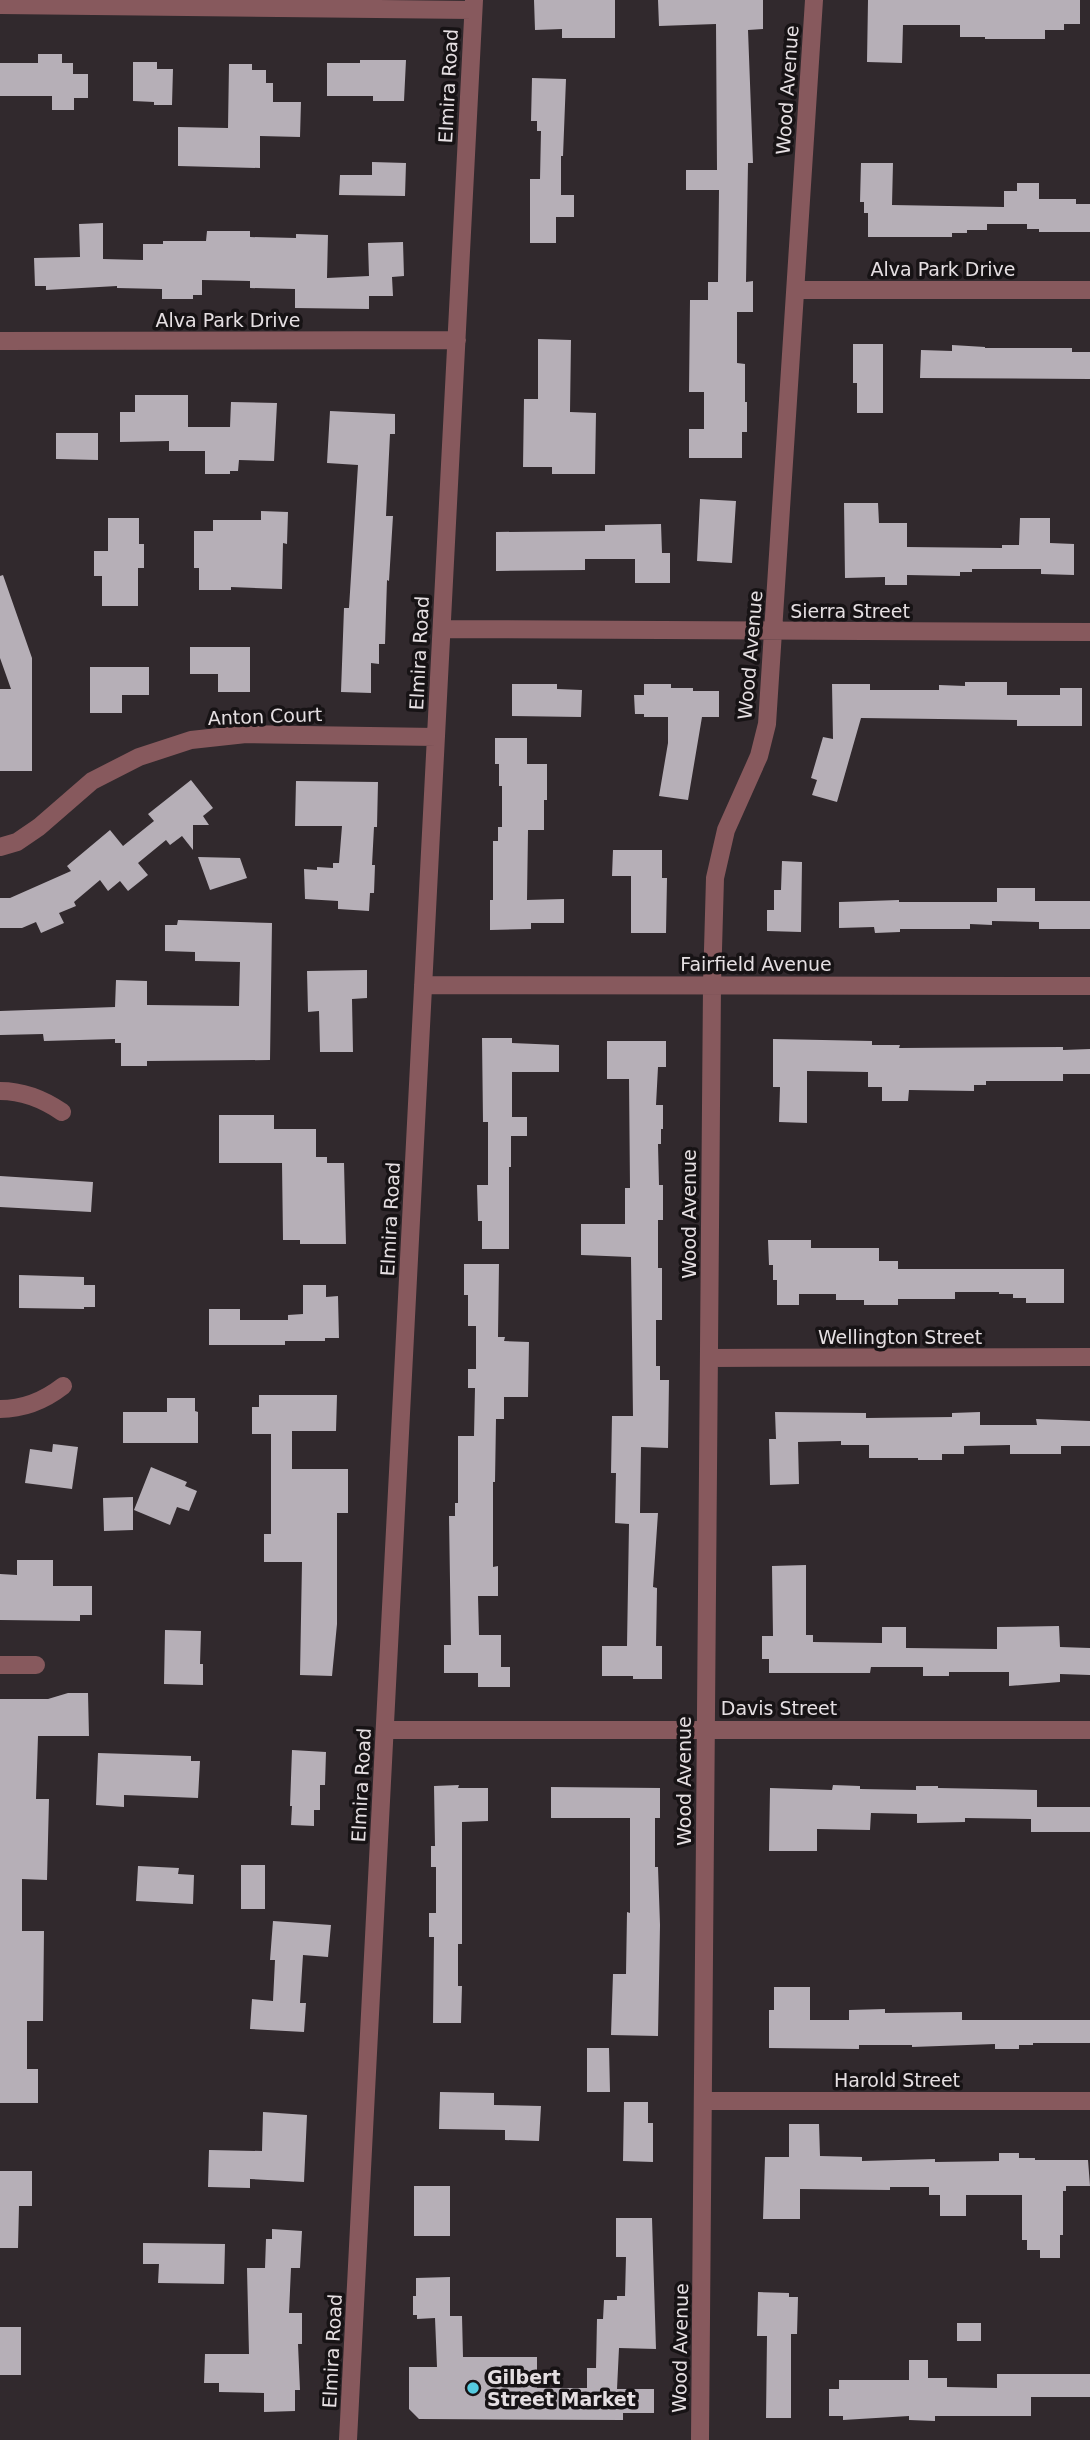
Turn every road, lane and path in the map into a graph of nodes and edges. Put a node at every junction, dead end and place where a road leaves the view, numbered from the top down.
1 (814, 0) edge
2 (0, 5) edge
3 (473, 5) edge
4 (796, 290) junction
5 (1090, 290) edge
6 (457, 340) junction
7 (0, 341) edge
8 (442, 629) junction
9 (774, 632) junction
10 (1090, 632) edge
11 (436, 737) junction
12 (0, 847) edge
13 (422, 985) junction
14 (712, 985) junction
15 (1090, 986) edge
16 (0, 1091) edge
17 (62, 1112) dead end
18 (1090, 1357) edge
19 (709, 1358) junction
20 (63, 1386) dead end
21 (0, 1409) edge
22 (0, 1665) edge
23 (36, 1665) dead end
24 (705, 1729) junction
25 (385, 1730) junction
26 (1090, 1730) edge
27 (704, 2101) junction
28 (1090, 2101) edge
29 (348, 2440) edge
30 (700, 2440) edge

1 - 4 street, Wood Avenue
2 - 3 street
3 - 6 street, Elmira Road
4 - 5 street, Alva Park Drive
4 - 9 street, Wood Avenue
6 - 7 street, Alva Park Drive
6 - 8 street, Elmira Road
8 - 9 street, Sierra Street
8 - 11 street, Elmira Road
9 - 10 street, Sierra Street
9 - 14 street, Wood Avenue
11 - 12 street, Anton Court
11 - 13 street, Elmira Road
13 - 14 street, Fairfield Avenue
13 - 25 street, Elmira Road
14 - 15 street, Fairfield Avenue
14 - 19 street, Wood Avenue
16 - 17 street
18 - 19 street, Wellington Street
19 - 24 street, Wood Avenue
20 - 21 street
22 - 23 street
24 - 25 street, Davis Street
24 - 26 street, Davis Street
24 - 27 street, Wood Avenue
25 - 29 street, Elmira Road
27 - 28 street, Harold Street
27 - 30 street, Wood Avenue

